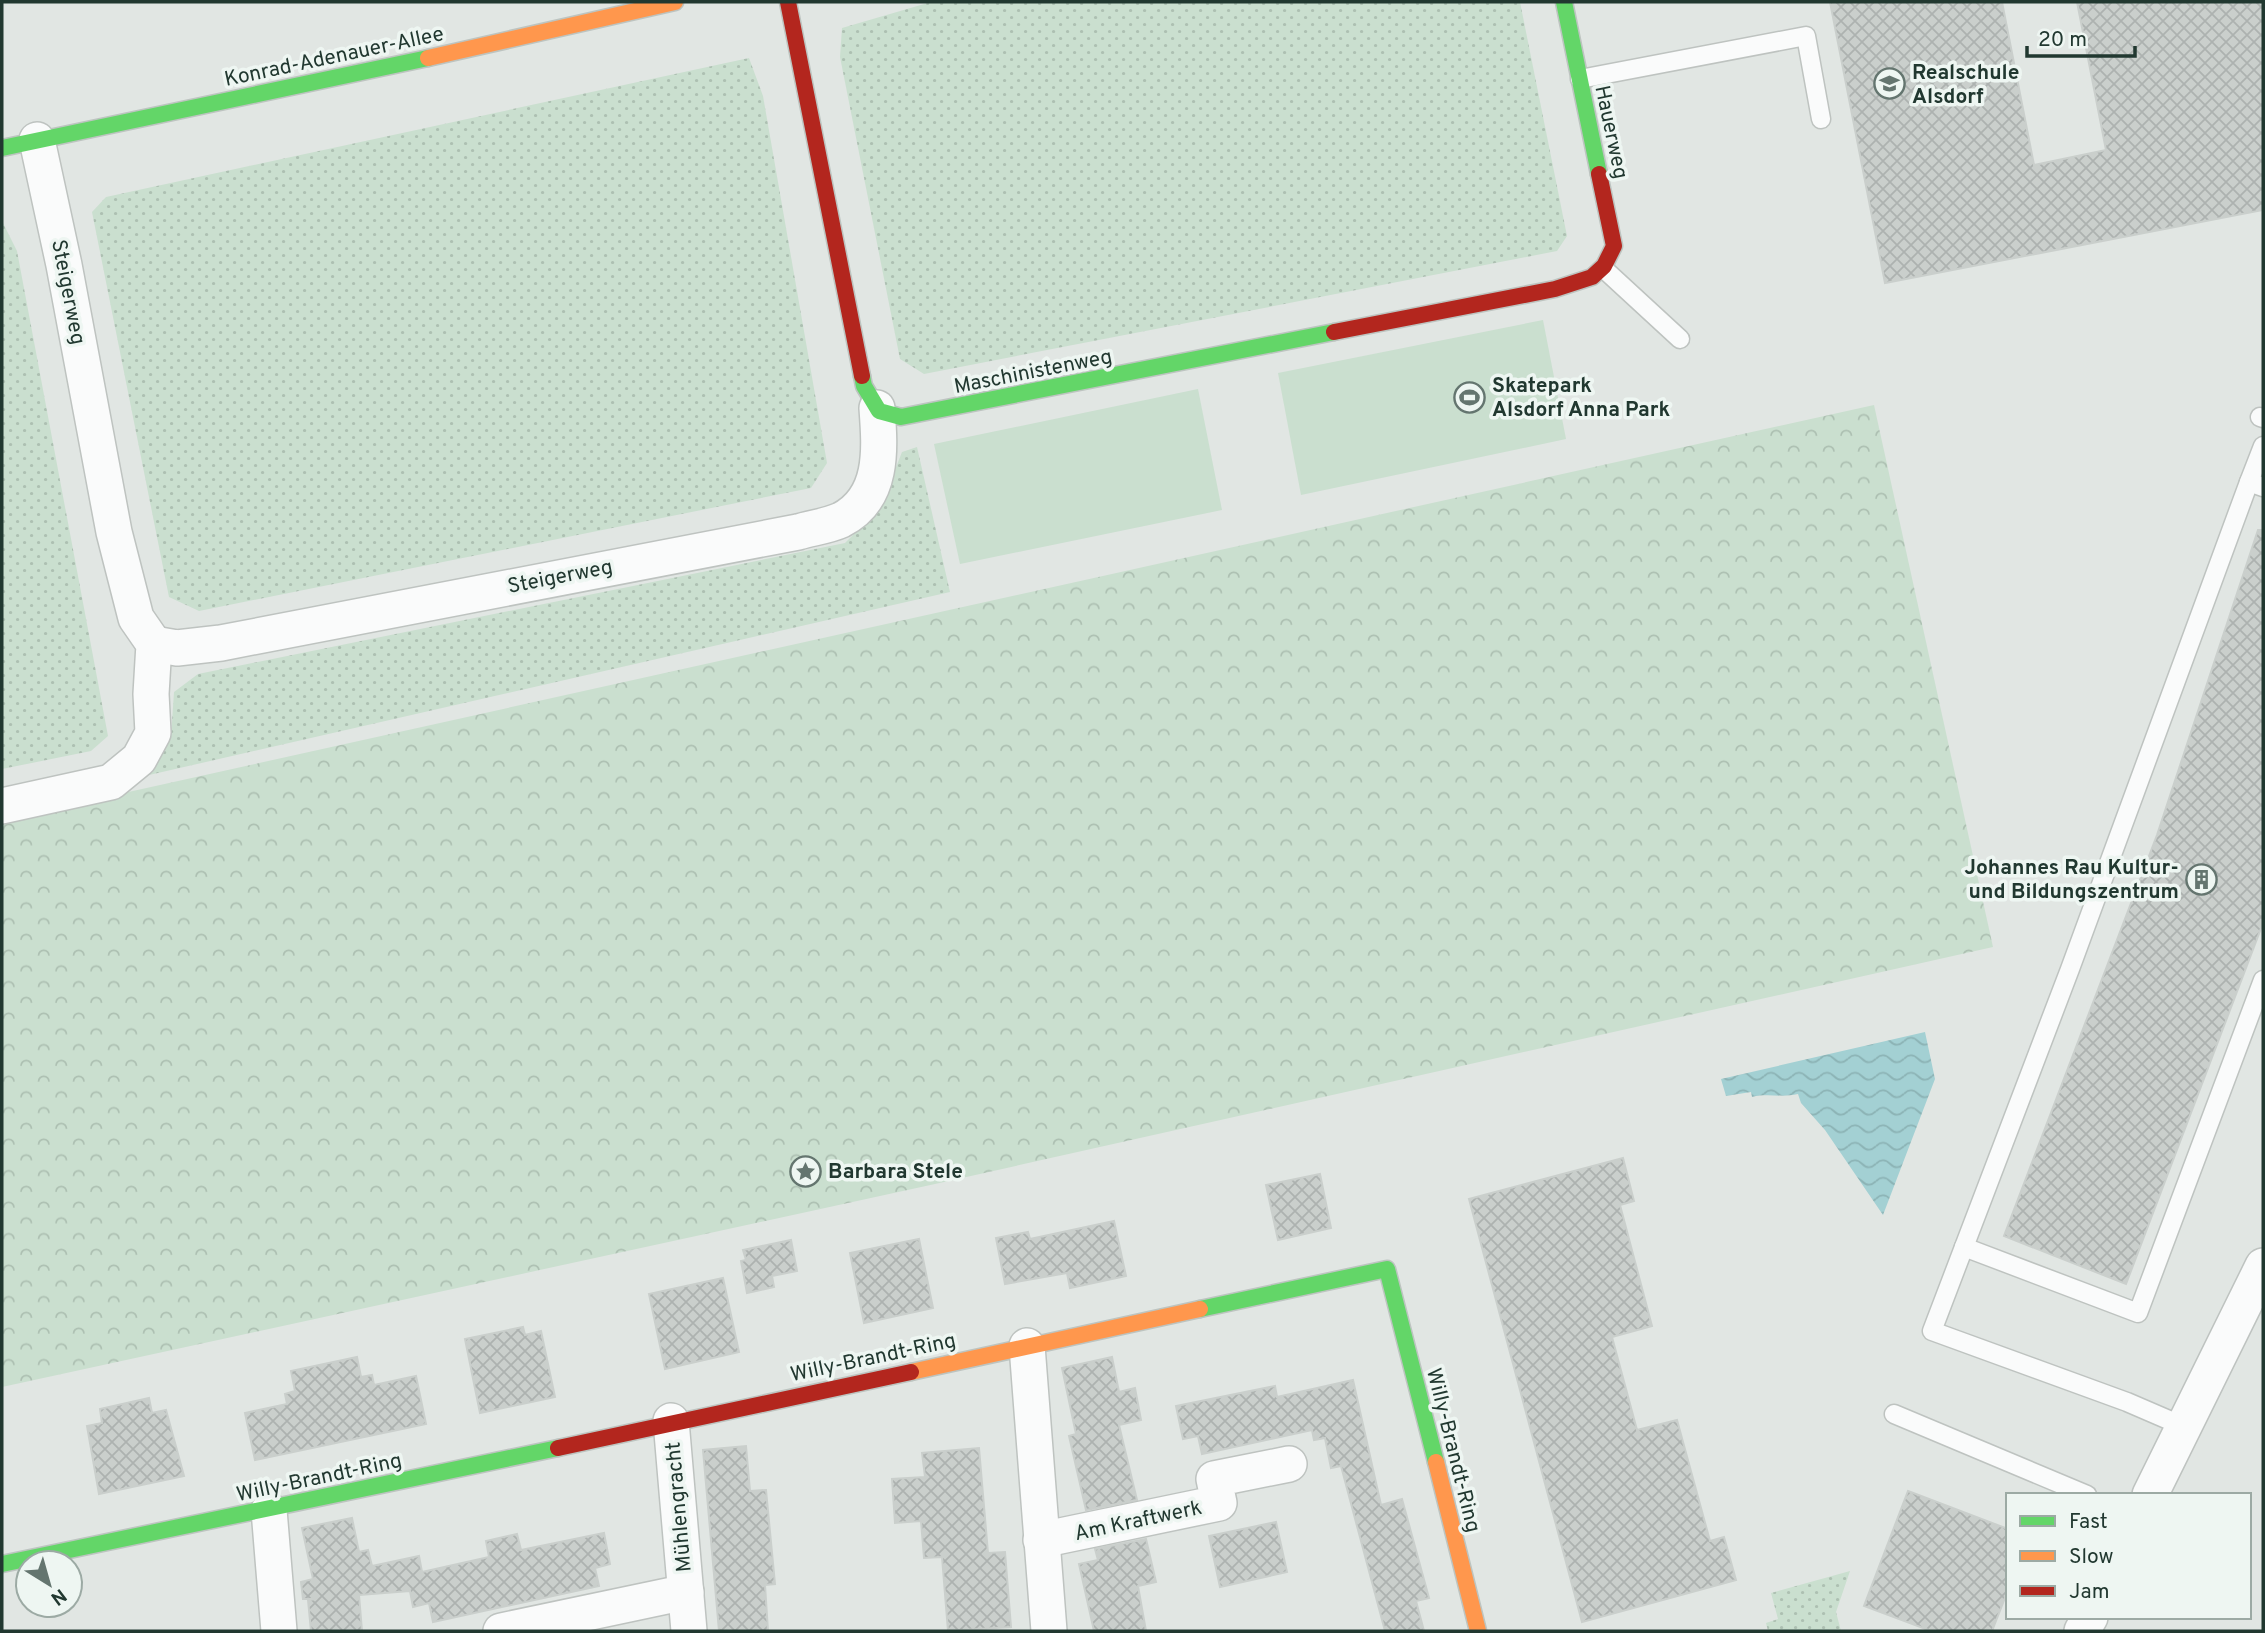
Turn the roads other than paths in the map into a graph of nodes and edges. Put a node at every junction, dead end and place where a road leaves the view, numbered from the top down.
1 (675, 2) edge
2 (788, 2) edge
3 (1564, 2) edge
4 (1580, 79) junction
5 (1821, 120) dead end
6 (37, 140) junction
7 (2, 148) edge
8 (1604, 270) junction
9 (1680, 339) dead end
10 (878, 410) junction
11 (2263, 446) edge
12 (2256, 484) edge
13 (154, 644) junction
14 (2, 806) edge
15 (2263, 980) edge
16 (1964, 1247) junction
17 (2263, 1266) edge
18 (1027, 1346) junction
19 (1894, 1414) dead end
20 (671, 1422) junction
21 (2185, 1427) junction
22 (1289, 1464) dead end
23 (2082, 1493) edge
24 (2151, 1493) edge
25 (269, 1510) junction
26 (1041, 1540) junction
27 (2, 1564) edge
28 (686, 1592) junction
29 (279, 1631) edge
30 (501, 1631) edge
31 (689, 1631) edge
32 (1049, 1631) edge
33 (1478, 1631) edge

1 - 6 street, Konrad-Adenauer-Allee
2 - 10 street
3 - 4 street, Hauerweg
4 - 5 lane
4 - 8 street, Hauerweg
6 - 7 street, Konrad-Adenauer-Allee
6 - 13 street, Steigerweg
8 - 9 lane
8 - 10 street, Maschinistenweg
10 - 13 street, Steigerweg
11 - 12 lane
12 - 16 lane
13 - 14 street
15 - 16 lane
16 - 21 lane
17 - 21 street
18 - 20 street, Willy-Brandt-Ring
18 - 26 street
18 - 33 street, Willy-Brandt-Ring
19 - 23 lane
20 - 25 street, Willy-Brandt-Ring
20 - 28 street, Mühlengracht
21 - 24 street
22 - 26 street, Am Kraftwerk
25 - 27 street, Willy-Brandt-Ring
25 - 29 street
26 - 32 street
28 - 30 street, Mühlengracht
28 - 31 street, Mühlengracht

